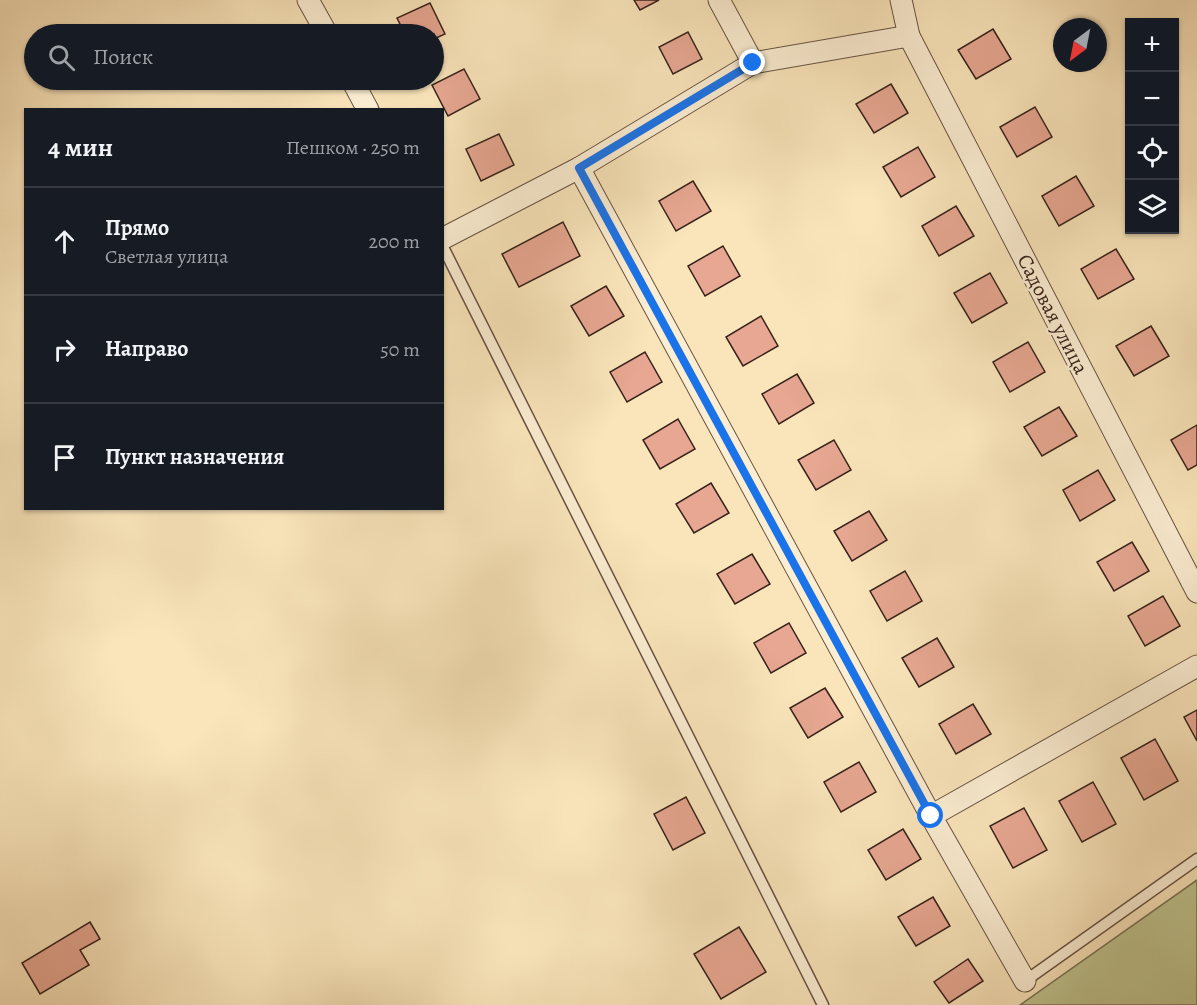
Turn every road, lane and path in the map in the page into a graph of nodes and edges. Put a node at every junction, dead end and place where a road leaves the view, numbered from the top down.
1 (308, 0) edge
2 (718, 0) edge
3 (901, 0) edge
4 (321, 24) edge
5 (909, 36) junction
6 (753, 63) junction
7 (357, 90) edge
8 (367, 108) edge
9 (579, 168) junction
10 (444, 238) edge
11 (444, 249) edge
12 (1197, 592) edge
13 (1197, 666) edge
14 (931, 816) junction
15 (1197, 859) edge
16 (1025, 981) joint
17 (823, 1005) edge

1 - 4 street
2 - 6 street
3 - 5 street, Садовая улица
5 - 6 street
5 - 12 street, Садовая улица
6 - 9 street
7 - 8 street
9 - 10 street
9 - 14 street
11 - 17 lane
13 - 14 street
14 - 16 street
15 - 16 lane

